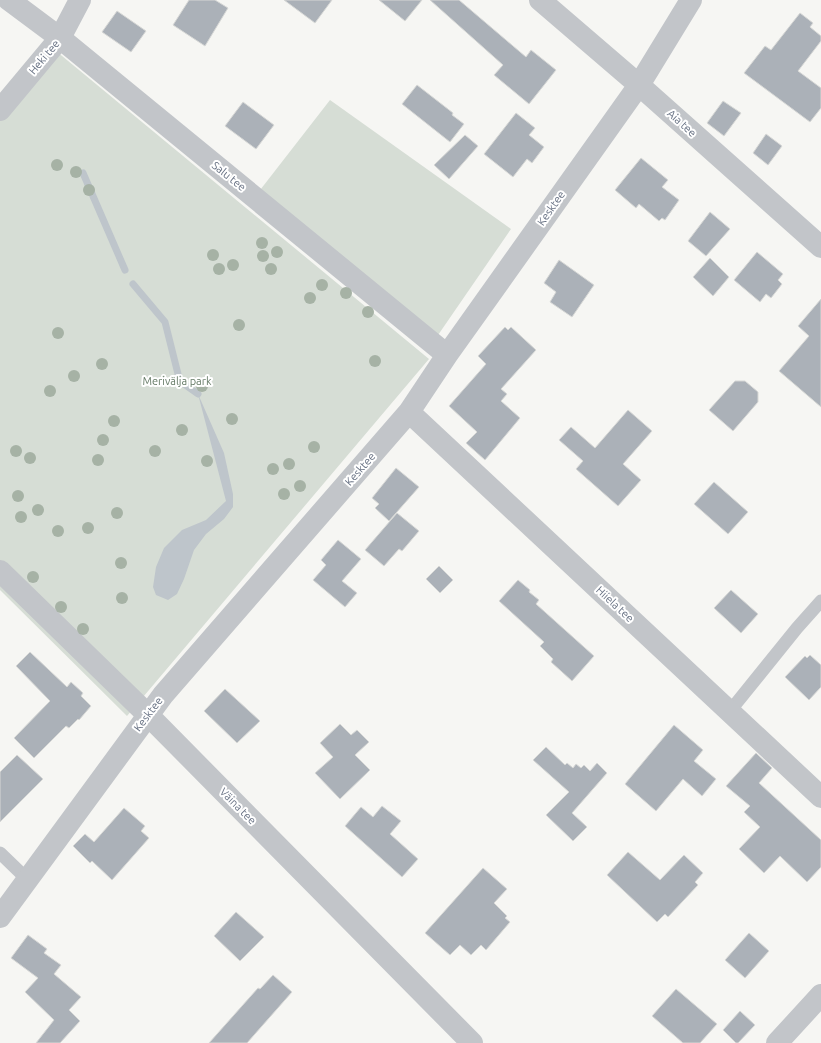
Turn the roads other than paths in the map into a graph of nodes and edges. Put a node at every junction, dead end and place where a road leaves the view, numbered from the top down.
1 (9, 0) edge
2 (80, 0) edge
3 (540, 0) edge
4 (691, 0) edge
5 (60, 38) junction
6 (639, 85) junction
7 (0, 110) edge
8 (821, 247) edge
9 (448, 355) junction
10 (409, 412) junction
11 (0, 571) edge
12 (821, 601) edge
13 (730, 711) junction
14 (148, 714) junction
15 (821, 797) edge
16 (0, 853) edge
17 (28, 879) junction
18 (0, 916) edge
19 (821, 995) edge
20 (472, 1043) edge
21 (777, 1043) edge

1 - 5 street, Salu tee
2 - 5 street, Heki tee
3 - 6 street, Aia tee
4 - 6 street, Kesktee
5 - 7 street, Heki tee
5 - 9 street, Salu tee
6 - 8 street, Aia tee
6 - 9 street, Kesktee
9 - 10 street, Kesktee
10 - 13 street, Hiiela tee
10 - 14 street, Kesktee
11 - 14 street, Väina tee
12 - 13 lane
13 - 15 street, Hiiela tee
14 - 17 street, Kesktee
14 - 20 street, Väina tee
16 - 17 lane
17 - 18 street, Kesktee
19 - 21 street

